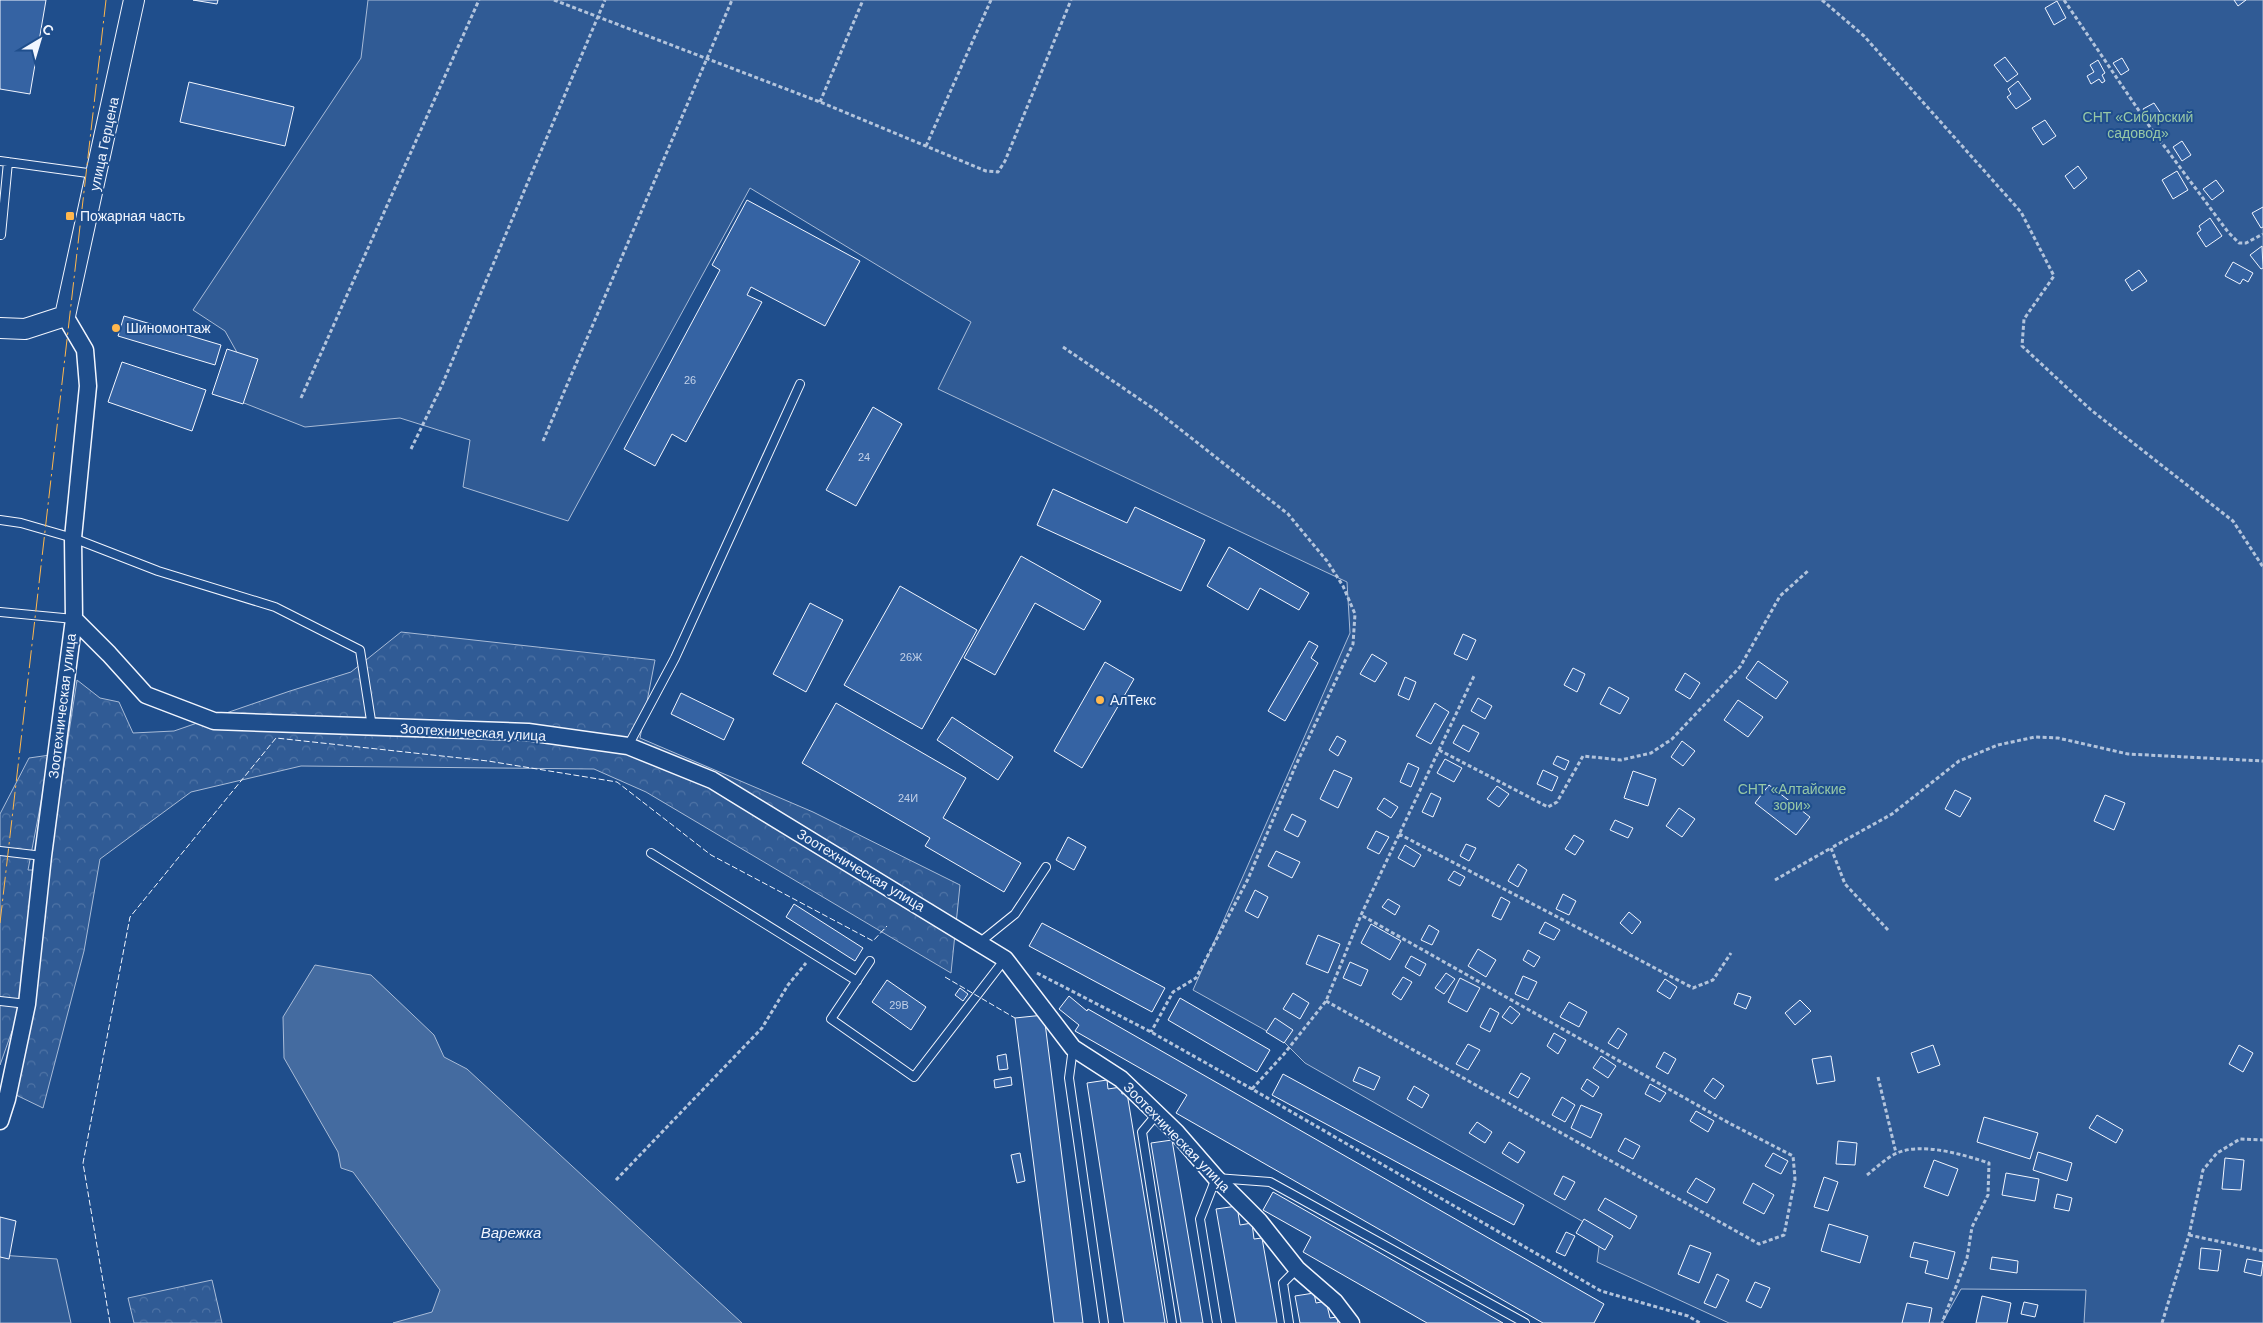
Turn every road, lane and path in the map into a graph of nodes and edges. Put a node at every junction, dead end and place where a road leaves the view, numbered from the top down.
1 (134, 0) edge
2 (479, 0) edge
3 (554, 0) edge
4 (605, 0) edge
5 (732, 0) edge
6 (863, 0) edge
7 (991, 0) edge
8 (1071, 0) edge
9 (1822, 0) edge
10 (2064, 0) edge
11 (598, 17) junction
12 (707, 59) junction
13 (820, 102) junction
14 (926, 146) junction
15 (4, 162) edge
16 (97, 175) junction
17 (2263, 234) edge
18 (1, 235) edge
19 (65, 316) junction
20 (0, 328) edge
21 (1063, 347) dead end
22 (800, 384) dead end
23 (301, 398) dead end
24 (543, 441) dead end
25 (412, 449) dead end
26 (0, 520) edge
27 (73, 538) junction
28 (2263, 567) edge
29 (1809, 570) dead end
30 (0, 612) edge
31 (74, 619) junction
32 (1474, 676) dead end
33 (372, 727) junction
34 (628, 746) junction
35 (1439, 750) junction
36 (2263, 761) edge
37 (1399, 834) junction
38 (1831, 848) junction
39 (0, 851) edge
40 (651, 853) dead end
41 (43, 856) junction
42 (1046, 867) dead end
43 (1775, 880) dead end
44 (1360, 915) junction
45 (1888, 930) dead end
46 (979, 943) junction
47 (1731, 953) dead end
48 (813, 954) junction
49 (1005, 959) junction
50 (870, 960) dead end
51 (1032, 971) dead end
52 (857, 981) junction
53 (0, 1001) edge
54 (1326, 1001) junction
55 (27, 1004) junction
56 (1151, 1032) junction
57 (1073, 1048) junction
58 (1878, 1077) dead end
59 (1252, 1089) junction
60 (1157, 1114) junction
61 (0, 1121) edge
62 (2263, 1140) edge
63 (1896, 1153) junction
64 (1867, 1175) dead end
65 (1216, 1178) junction
66 (616, 1180) dead end
67 (2189, 1235) junction
68 (2263, 1251) edge
69 (1297, 1269) junction
70 (1104, 1323) edge
71 (1172, 1323) edge
72 (1218, 1323) edge
73 (1290, 1323) edge
74 (1351, 1323) edge
75 (1525, 1323) edge
76 (1700, 1323) edge
77 (1942, 1323) edge
78 (2162, 1323) edge

1 - 16 street, улица Герцена
2 - 23 path
3 - 11 path
4 - 11 path
5 - 12 path
6 - 13 path
7 - 14 path
8 - 14 path
9 - 28 path
10 - 17 path
11 - 12 path
11 - 25 path
12 - 13 path
12 - 24 path
13 - 14 path
15 - 16 lane
15 - 18 lane
16 - 19 street, улица Герцена
19 - 20 street
19 - 27 street
21 - 56 path
22 - 34 lane
26 - 27 lane
27 - 31 street
27 - 33 lane
29 - 35 path
30 - 31 lane
31 - 33 street, Зоотехническая улица
31 - 41 street, Зоотехническая улица
32 - 35 path
33 - 34 street, Зоотехническая улица
34 - 46 street, Зоотехническая улица
35 - 37 path
36 - 38 path
37 - 44 path
37 - 47 path
38 - 43 path
38 - 45 path
39 - 41 lane
40 - 48 lane
41 - 55 street, Зоотехническая улица
42 - 46 lane
44 - 54 path
44 - 54 path
46 - 49 street, Зоотехническая улица
48 - 52 lane
48 - 66 path
49 - 52 lane
49 - 57 street, Зоотехническая улица
50 - 52 lane
51 - 56 path
53 - 55 lane
54 - 59 path
55 - 61 street, Зоотехническая улица
56 - 59 path
57 - 60 street, Зоотехническая улица
57 - 70 lane
58 - 63 path
59 - 76 path
60 - 65 street, Зоотехническая улица
60 - 71 lane
62 - 67 path
63 - 64 path
63 - 77 path
65 - 69 street, Зоотехническая улица
65 - 72 lane
65 - 75 lane
67 - 68 path
67 - 78 path
69 - 73 lane
69 - 74 street, Зоотехническая улица

